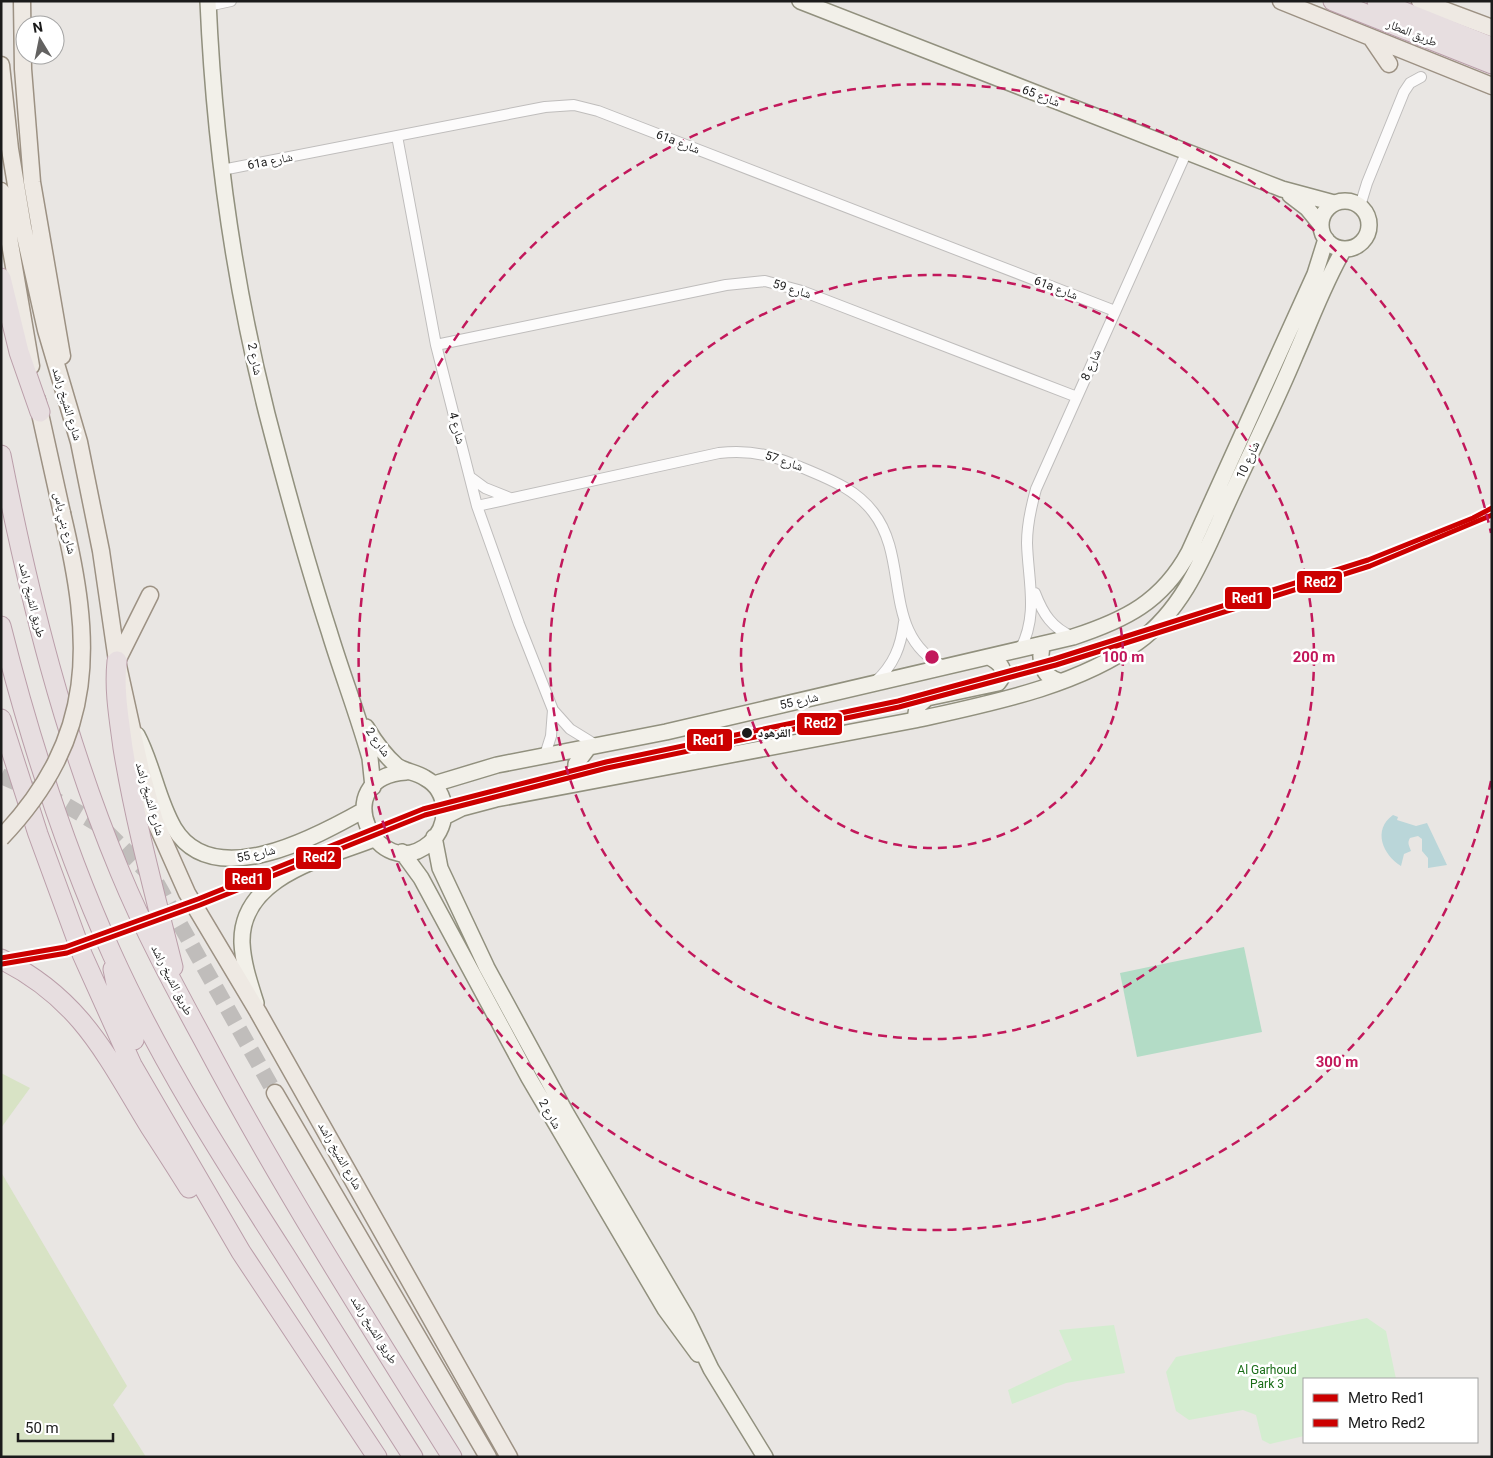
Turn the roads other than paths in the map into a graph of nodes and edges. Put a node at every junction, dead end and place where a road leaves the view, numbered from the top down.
1 (22, 1) edge
2 (231, 1) edge
3 (800, 1) edge
4 (1281, 1) edge
5 (1333, 1) edge
6 (1377, 1) edge
7 (1420, 1) edge
8 (208, 3) edge
9 (1492, 28) edge
10 (1372, 39) junction
11 (1492, 47) edge
12 (1389, 64) dead end
13 (1492, 64) edge
14 (1, 65) edge
15 (1421, 77) dead end
16 (1492, 86) edge
17 (397, 136) junction
18 (1187, 152) junction
19 (222, 170) junction
20 (1282, 190) junction
21 (1, 191) edge
22 (1334, 203) junction
23 (1364, 211) junction
24 (1323, 232) junction
25 (1344, 248) junction
26 (1, 278) edge
27 (1115, 311) junction
28 (436, 345) junction
29 (64, 389) junction
30 (1077, 397) junction
31 (40, 412) junction
32 (1, 455) edge
33 (470, 477) junction
34 (511, 498) junction
35 (478, 506) junction
36 (1032, 585) junction
37 (150, 595) dead end
38 (1157, 596) joint
39 (904, 621) junction
40 (1, 626) edge
41 (1073, 637) junction
42 (1043, 644) junction
43 (1020, 650) junction
44 (989, 658) junction
45 (118, 661) junction
46 (946, 667) junction
47 (1059, 682) junction
48 (872, 685) junction
49 (355, 707) junction
50 (553, 710) junction
51 (1, 719) edge
52 (915, 720) junction
53 (131, 724) junction
54 (592, 746) junction
55 (545, 755) junction
56 (406, 772) junction
57 (434, 784) junction
58 (575, 784) junction
59 (373, 787) junction
60 (364, 810) junction
61 (444, 817) junction
62 (434, 837) junction
63 (1, 838) edge
64 (374, 839) junction
65 (402, 852) junction
66 (112, 952) junction
67 (1, 959) edge
68 (182, 1000) junction
69 (258, 1012) junction
70 (275, 1093) tunnel mouth
71 (194, 1171) junction
72 (241, 1252) junction
73 (711, 1369) junction
74 (376, 1457) edge
75 (413, 1457) edge
76 (452, 1457) edge
77 (488, 1457) edge
78 (509, 1457) edge
79 (765, 1457) edge

1 - 29 main road
2 - 8 street
3 - 18 street, شارع 65
4 - 10 main road
5 - 13 highway, طريق المطار
6 - 11 highway, طريق المطار
7 - 9 main road
8 - 19 street, شارع 2
10 - 12 main road
10 - 16 main road
14 - 29 main road, شارع الشيخ راشد
15 - 23 street
17 - 19 street, 61a شارع
17 - 27 street, 61a شارع
17 - 28 street, شارع 4
18 - 20 street, شارع 65
18 - 27 street, شارع 8
19 - 49 street, شارع 2
20 - 22 street, شارع 65
20 - 24 street, شارع 65
21 - 31 main road, شارع بني ياس
22 - 23 street
22 - 24 street
23 - 25 street
24 - 25 street
24 - 38 street, شارع 10
25 - 47 street, شارع 10
26 - 31 highway
27 - 30 street, شارع 8
28 - 30 street, شارع 59
28 - 33 street, شارع 4
29 - 45 main road, شارع الشيخ راشد
30 - 36 street, شارع 8
31 - 63 main road, شارع بني ياس, bridge
32 - 68 highway, طريق الشيخ راشد
33 - 34 street
33 - 35 street, شارع 4
34 - 35 street, شارع 57
34 - 39 street, شارع 57
35 - 50 street, شارع 4
36 - 41 street, شارع 8
36 - 43 street, شارع 8
37 - 45 main road
38 - 41 street, شارع 55
39 - 46 street, شارع 57
39 - 48 street, شارع 57
40 - 66 highway
41 - 42 street, شارع 55
42 - 43 street, شارع 55
42 - 47 street
43 - 44 street, شارع 55
44 - 46 street, شارع 55
44 - 52 street
45 - 53 main road, شارع الشيخ راشد
45 - 68 highway
46 - 48 street, شارع 55
47 - 52 street
48 - 54 street, شارع 55
49 - 56 street, شارع 2
49 - 59 street, شارع 2
50 - 54 street, شارع 4
50 - 55 street, شارع 4
51 - 71 highway
52 - 58 street
53 - 60 street, شارع 55
53 - 69 main road, شارع الشيخ راشد
54 - 55 street, شارع 55
54 - 58 street
55 - 57 street, شارع 55
56 - 57 street
56 - 59 street
57 - 61 street
58 - 61 street
59 - 60 street
60 - 64 street
61 - 62 street
62 - 65 street
62 - 73 street, شارع 2
64 - 65 street
64 - 69 street
65 - 73 street, شارع 2
66 - 71 highway
66 - 75 highway
67 - 72 highway
68 - 76 highway, طريق الشيخ راشد
69 - 78 main road, شارع الشيخ راشد
70 - 77 main road
71 - 72 highway
72 - 74 highway
73 - 79 street, شارع 2

